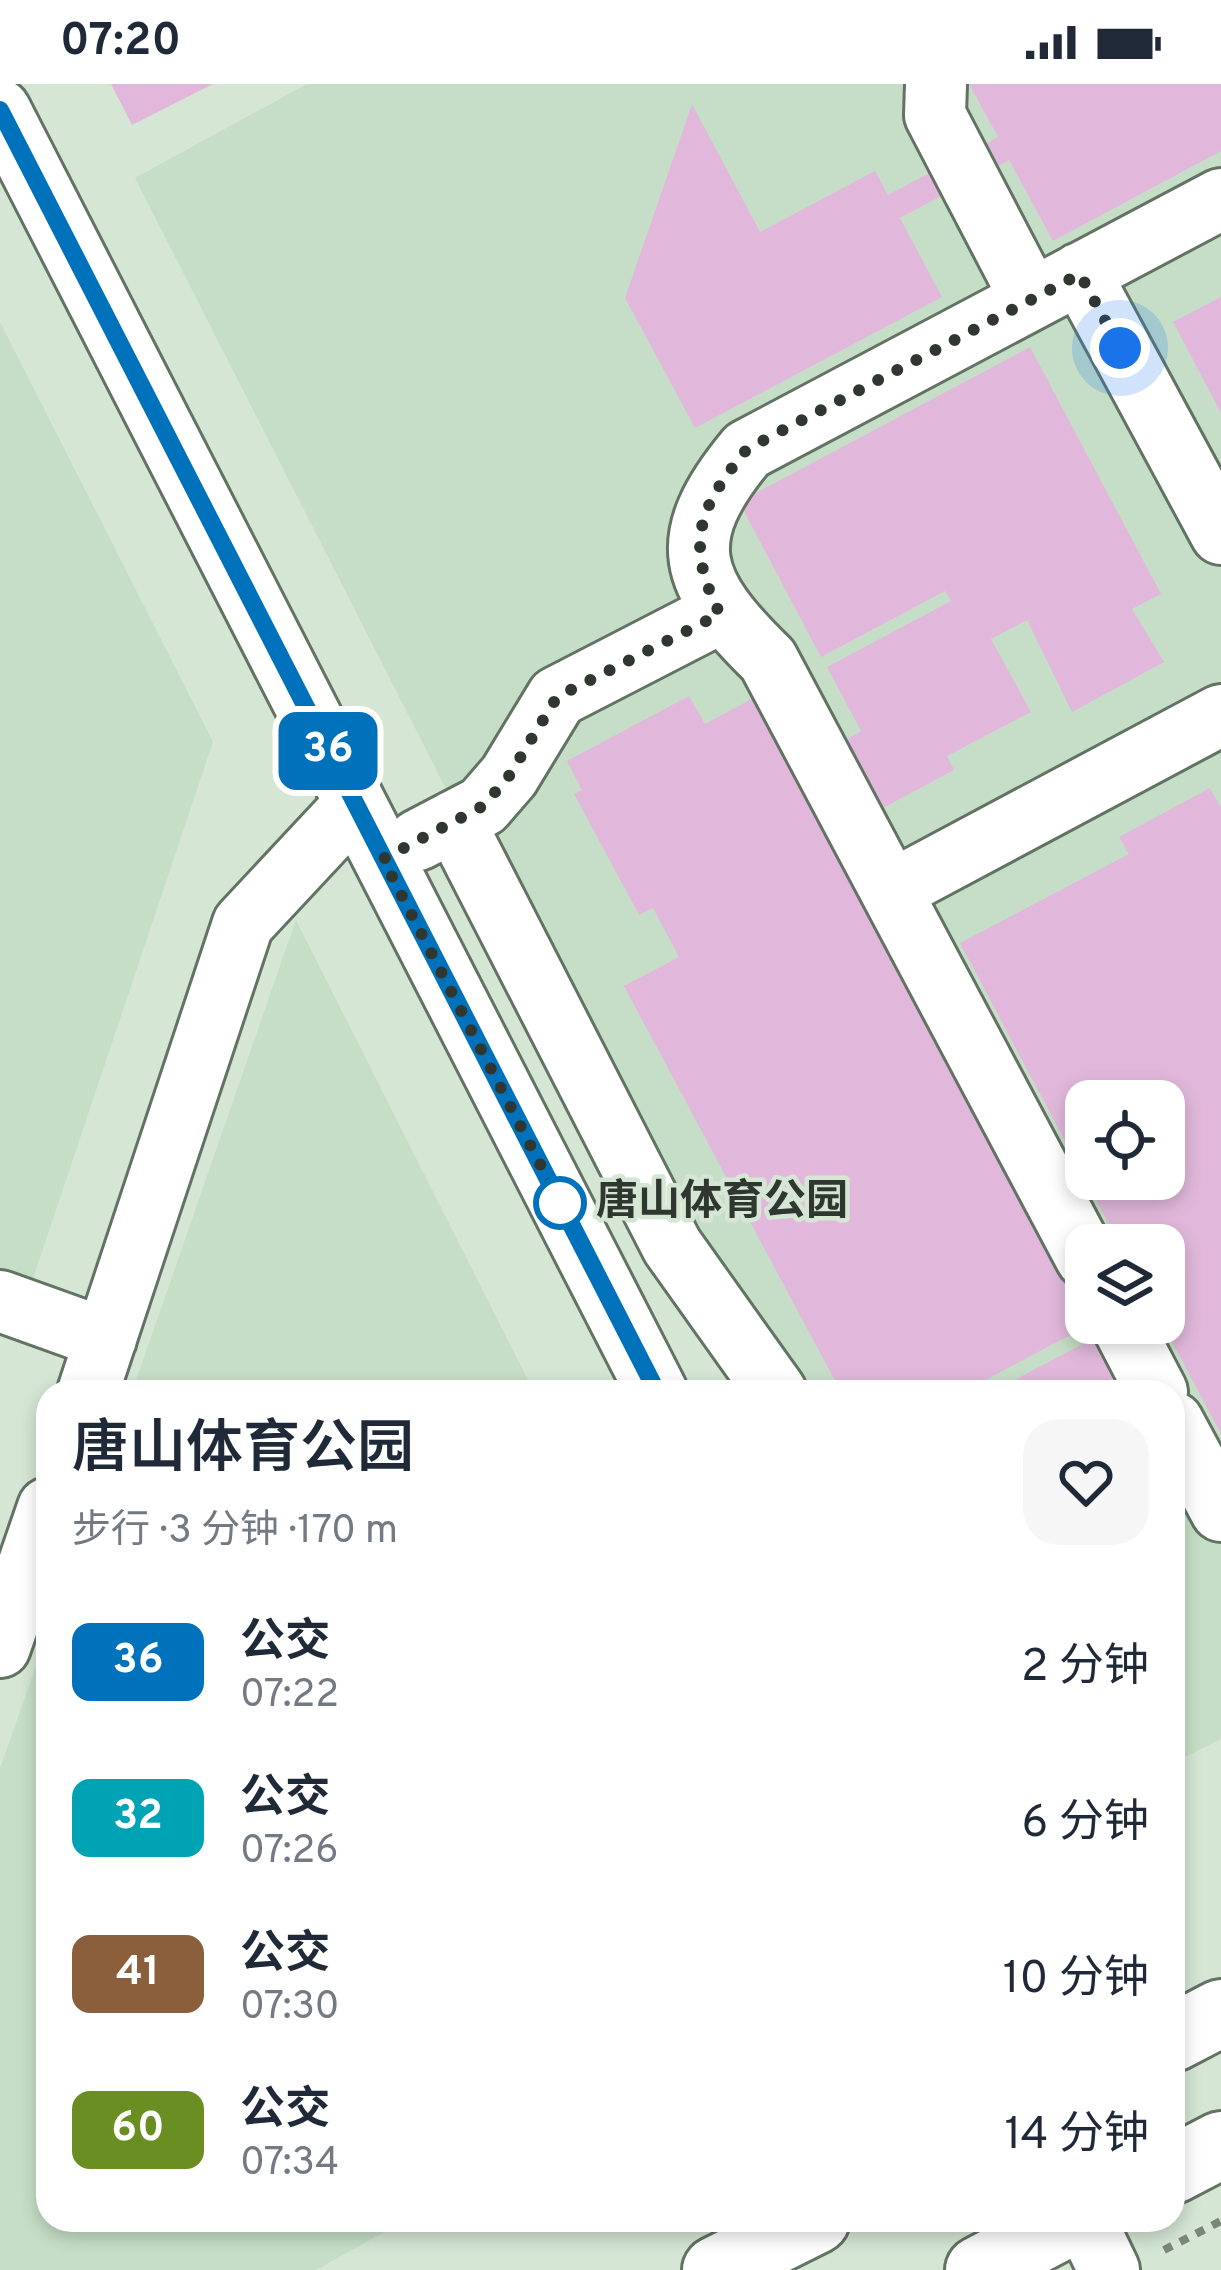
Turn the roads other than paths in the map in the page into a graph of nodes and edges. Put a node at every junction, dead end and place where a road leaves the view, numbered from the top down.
1 (936, 84) edge
2 (0, 110) edge
3 (1221, 199) edge
4 (1055, 286) junction
5 (1221, 534) edge
6 (720, 614) junction
7 (1221, 715) edge
8 (355, 804) junction
9 (454, 821) junction
10 (383, 859) junction
11 (891, 891) junction
12 (1068, 1224) edge
13 (0, 1301) edge
14 (1131, 1344) edge
15 (97, 1365) edge
16 (651, 1380) edge
17 (767, 1380) edge
18 (1151, 1380) edge
19 (1185, 1444) edge
20 (1221, 1511) edge
21 (36, 1543) edge
22 (0, 1647) edge
23 (1221, 2013) edge
24 (1185, 2032) edge
25 (1221, 2145) edge
26 (1185, 2164) edge
27 (792, 2232) edge
28 (1050, 2232) edge
29 (1095, 2232) edge
30 (1126, 2265) edge
31 (716, 2270) edge
32 (979, 2270) edge

1 - 4 street
2 - 8 street
3 - 4 street
4 - 5 street
4 - 6 street
6 - 9 street
6 - 11 street
7 - 11 street
8 - 10 street
8 - 15 street
9 - 10 street
9 - 17 street
10 - 16 street
11 - 12 street
13 - 15 street
14 - 18 street
19 - 20 street
21 - 22 street
23 - 24 main road
25 - 26 main road
27 - 31 main road
28 - 32 main road
29 - 30 street

